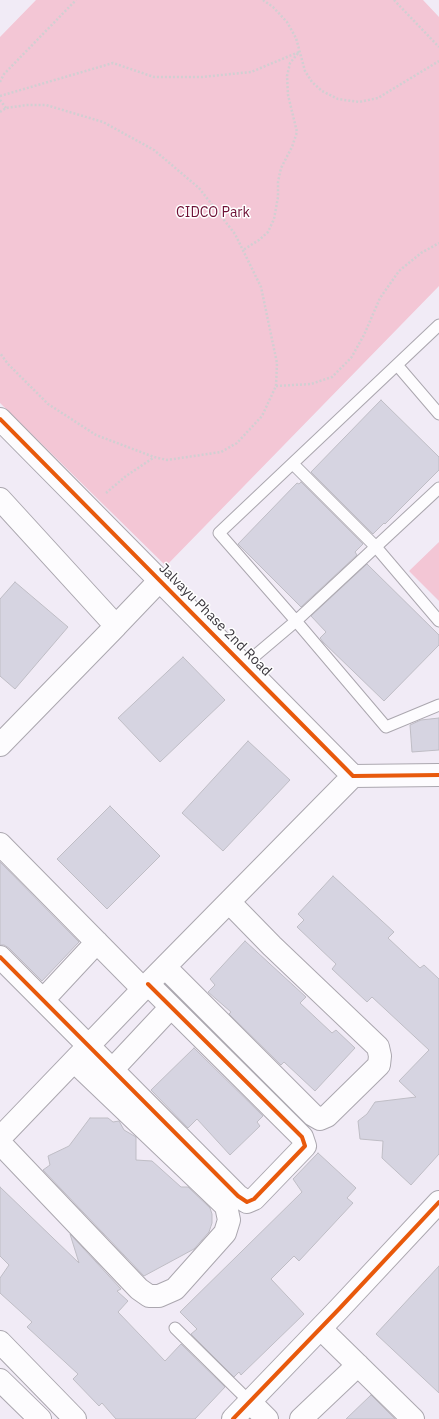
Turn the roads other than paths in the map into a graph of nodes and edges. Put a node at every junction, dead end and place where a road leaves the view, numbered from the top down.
1 (439, 325) edge
2 (397, 365) junction
3 (439, 414) edge
4 (0, 419) edge
5 (293, 464) junction
6 (439, 488) edge
7 (0, 499) edge
8 (376, 547) junction
9 (160, 580) junction
10 (296, 621) junction
11 (439, 621) edge
12 (116, 626) junction
13 (244, 665) junction
14 (439, 705) edge
15 (0, 745) edge
16 (439, 775) edge
17 (353, 776) junction
18 (0, 844) edge
19 (230, 902) junction
20 (97, 942) junction
21 (0, 957) edge
22 (165, 967) junction
23 (146, 986) junction
24 (43, 1000) junction
25 (171, 1006) junction
26 (81, 1053) junction
27 (112, 1070) junction
28 (0, 1138) edge
29 (0, 1143) edge
30 (437, 1209) edge
31 (175, 1328) dead end
32 (321, 1328) junction
33 (0, 1342) edge
34 (358, 1365) junction
35 (0, 1380) edge
36 (250, 1402) junction
37 (40, 1419) edge
38 (75, 1419) edge
39 (233, 1419) edge
40 (267, 1419) edge
41 (302, 1419) edge
42 (413, 1419) edge

1 - 2 lane
2 - 3 lane
2 - 5 lane
4 - 9 street, Jalvayu Phase 2nd Road
5 - 8 lane
5 - 10 lane
6 - 8 lane
7 - 12 street
8 - 10 lane
8 - 11 lane
9 - 12 street
9 - 13 street, Jalvayu Phase 2nd Road
10 - 13 lane
10 - 14 lane
12 - 15 street
13 - 17 street, Jalvayu Phase 2nd Road
16 - 17 street
17 - 19 street
18 - 20 street
19 - 22 street
19 - 22 street
20 - 23 street
20 - 24 street
21 - 24 street
22 - 23 street
23 - 25 street
23 - 26 street
24 - 26 street
25 - 27 street
25 - 27 street
26 - 27 street
26 - 28 street
26 - 29 street
30 - 32 street
31 - 36 lane
32 - 34 street
32 - 36 street
33 - 38 street
34 - 41 street
34 - 42 street
35 - 37 street
36 - 39 street
36 - 40 street

